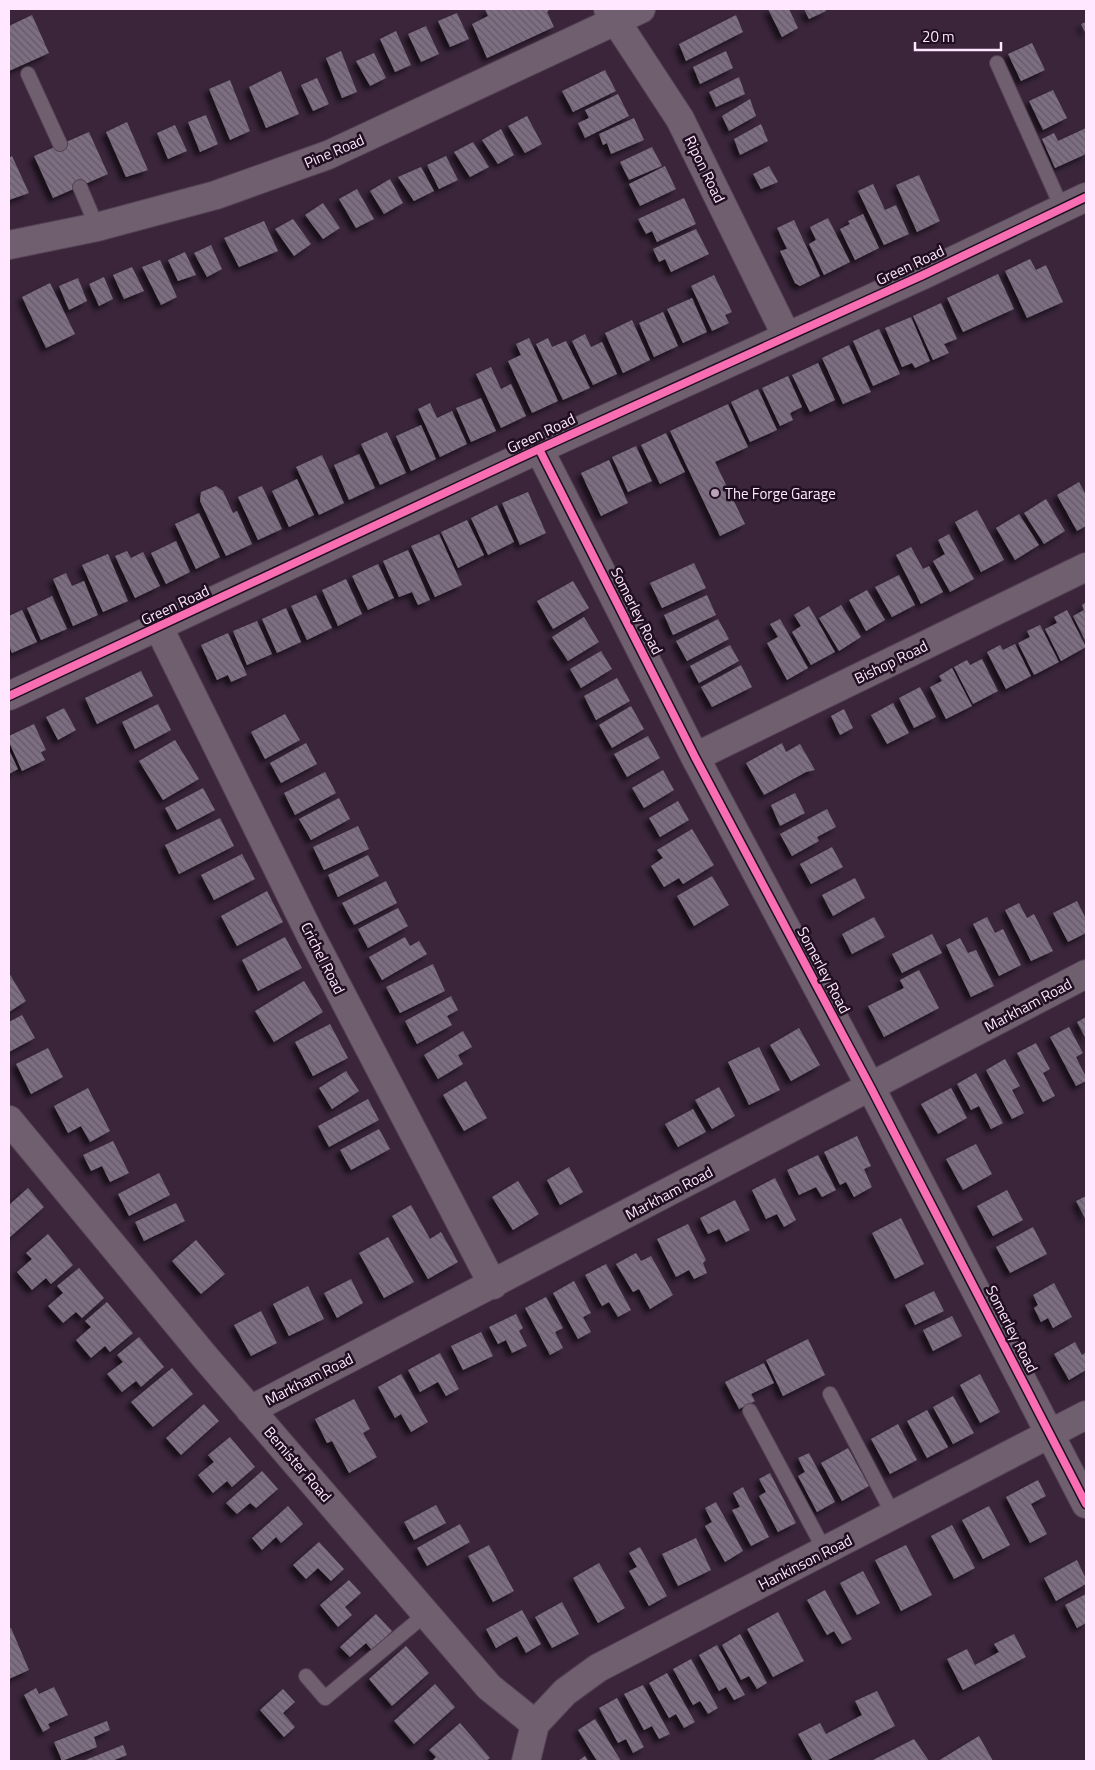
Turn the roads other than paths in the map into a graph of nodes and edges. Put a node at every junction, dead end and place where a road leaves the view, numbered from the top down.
1 (622, 13) edge
2 (997, 63) dead end
3 (28, 74) dead end
4 (60, 144) dead end
5 (80, 187) dead end
6 (1086, 197) edge
7 (1062, 208) junction
8 (97, 227) junction
9 (9, 245) edge
10 (787, 336) junction
11 (539, 449) junction
12 (1086, 567) edge
13 (159, 628) junction
14 (9, 696) edge
15 (695, 757) junction
16 (1086, 974) edge
17 (871, 1088) junction
18 (9, 1120) edge
19 (493, 1285) junction
20 (830, 1394) dead end
21 (250, 1410) junction
22 (750, 1411) dead end
23 (1086, 1416) edge
24 (1050, 1434) junction
25 (1086, 1504) edge
26 (894, 1516) junction
27 (825, 1551) junction
28 (427, 1613) junction
29 (306, 1676) dead end
30 (535, 1724) junction
31 (526, 1761) edge

1 - 8 street, Pine Road
1 - 10 street, Ripon Road
2 - 7 lane
3 - 4 lane
5 - 8 lane
6 - 7 street, Green Road
7 - 10 street, Green Road
8 - 9 street, Pine Road
10 - 11 street, Green Road
11 - 13 street, Green Road
11 - 15 street, Somerley Road
12 - 15 street, Bishop Road
13 - 14 street, Green Road
13 - 19 street, Crichel Road
15 - 17 street, Somerley Road
16 - 17 street, Markham Road
17 - 19 street, Markham Road
17 - 24 street, Somerley Road
18 - 21 street, Bemister Road
19 - 21 street, Markham Road
20 - 26 lane
21 - 28 street, Bemister Road
22 - 27 lane
23 - 24 street, Hankinson Road
24 - 25 street, Somerley Road
24 - 26 street, Hankinson Road
26 - 27 street, Hankinson Road
27 - 30 street, Hankinson Road
28 - 29 lane
28 - 30 street, Bemister Road
30 - 31 street

